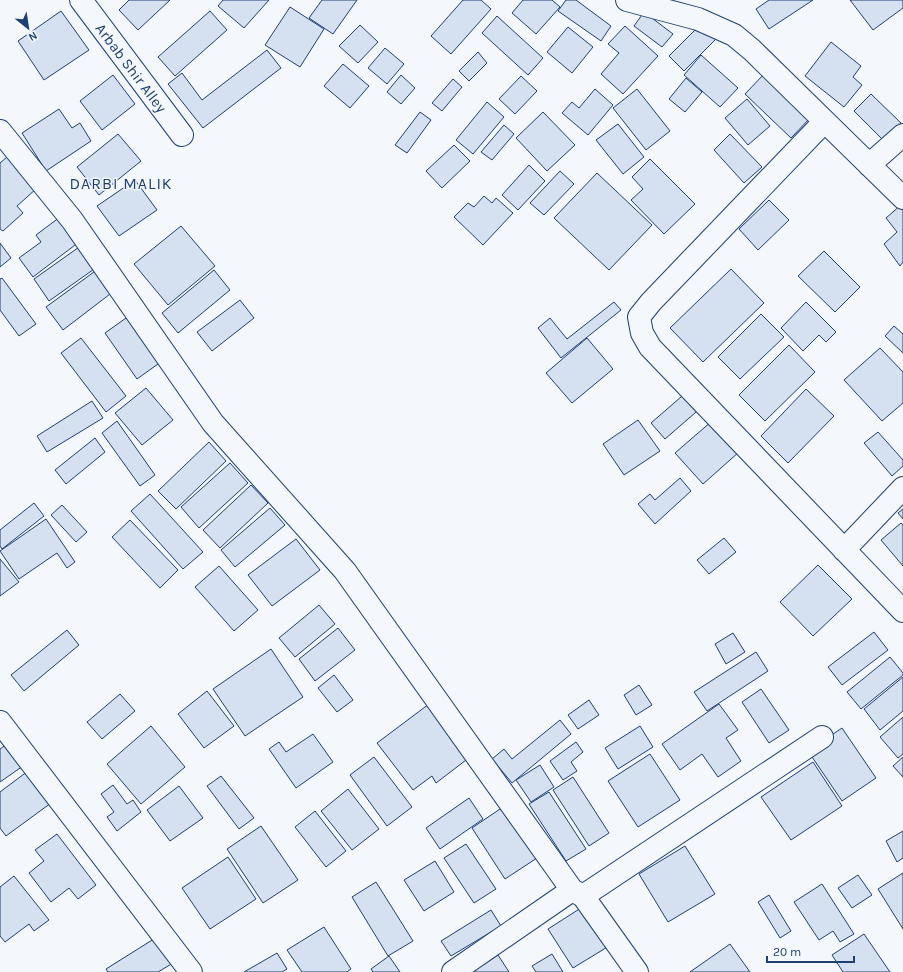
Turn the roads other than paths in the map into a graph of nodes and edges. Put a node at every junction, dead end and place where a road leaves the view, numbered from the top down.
1 (81, 0) edge
2 (627, 0) edge
3 (824, 122) junction
4 (0, 131) edge
5 (182, 135) dead end
6 (903, 135) edge
7 (869, 165) junction
8 (903, 198) edge
9 (903, 488) edge
10 (844, 550) junction
11 (903, 611) edge
12 (0, 722) edge
13 (822, 737) dead end
14 (578, 893) junction
15 (191, 972) edge
16 (452, 972) edge
17 (637, 972) edge

1 - 5 street, Arbab Shir Alley
2 - 3 street
3 - 7 street
3 - 10 street
4 - 14 street
6 - 7 street
7 - 8 street
9 - 10 street
10 - 11 street
12 - 15 street
13 - 14 street
14 - 16 street
14 - 17 street

